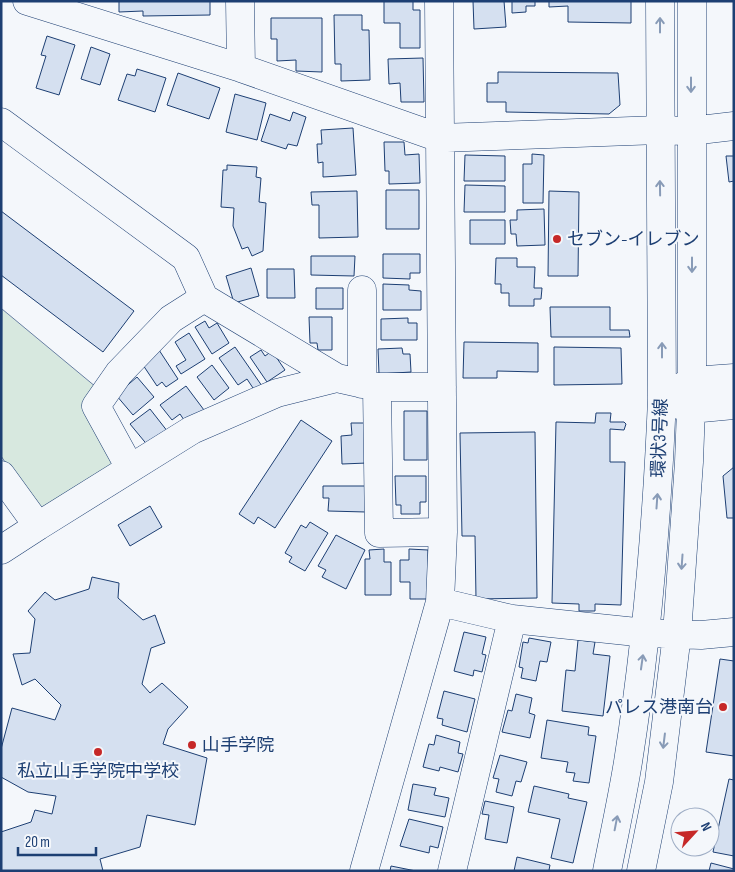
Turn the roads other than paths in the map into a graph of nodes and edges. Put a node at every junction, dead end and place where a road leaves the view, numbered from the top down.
1 (27, 1) edge
2 (240, 1) edge
3 (439, 1) edge
4 (660, 1) edge
5 (692, 1) edge
6 (241, 68) junction
7 (1, 122) edge
8 (734, 126) edge
9 (659, 130) junction
10 (691, 131) junction
11 (440, 138) junction
12 (362, 290) dead end
13 (204, 298) junction
14 (734, 378) edge
15 (692, 381) junction
16 (359, 383) junction
17 (442, 387) junction
18 (662, 399) junction
19 (734, 405) edge
20 (691, 409) junction
21 (130, 468) junction
22 (1, 475) edge
23 (38, 526) junction
24 (443, 532) junction
25 (1, 550) edge
26 (440, 602) junction
27 (512, 619) junction
28 (734, 632) edge
29 (646, 633) junction
30 (677, 634) junction
31 (364, 871) edge
32 (452, 871) edge
33 (607, 871) edge
34 (640, 871) edge

1 - 6 street
2 - 6 street
3 - 11 street
9 -> 4 street, 環状3号線
5 -> 10 street, 環状3号線
6 - 11 street
7 - 13 street
8 - 10 street
9 - 10 street
9 - 11 street
18 -> 9 street, 環状3号線
10 -> 15 street, 環状3号線
11 - 17 street
12 - 16 street
13 - 16 street
13 - 21 street
14 - 15 street
15 - 18 street
15 - 20 street, 環状3号線
16 - 17 street
16 - 21 street
16 - 24 street
17 - 24 street
18 - 20 street
29 -> 18 street, 環状3号線
19 - 20 street
20 -> 30 street, 環状3号線
21 - 23 street
22 - 23 street
23 - 25 street
24 - 26 street
26 - 27 street
26 - 31 street
27 - 29 street
27 - 32 street
28 - 30 street
29 - 30 street
33 -> 29 street, 環状3号線
30 -> 34 street, 環状3号線

